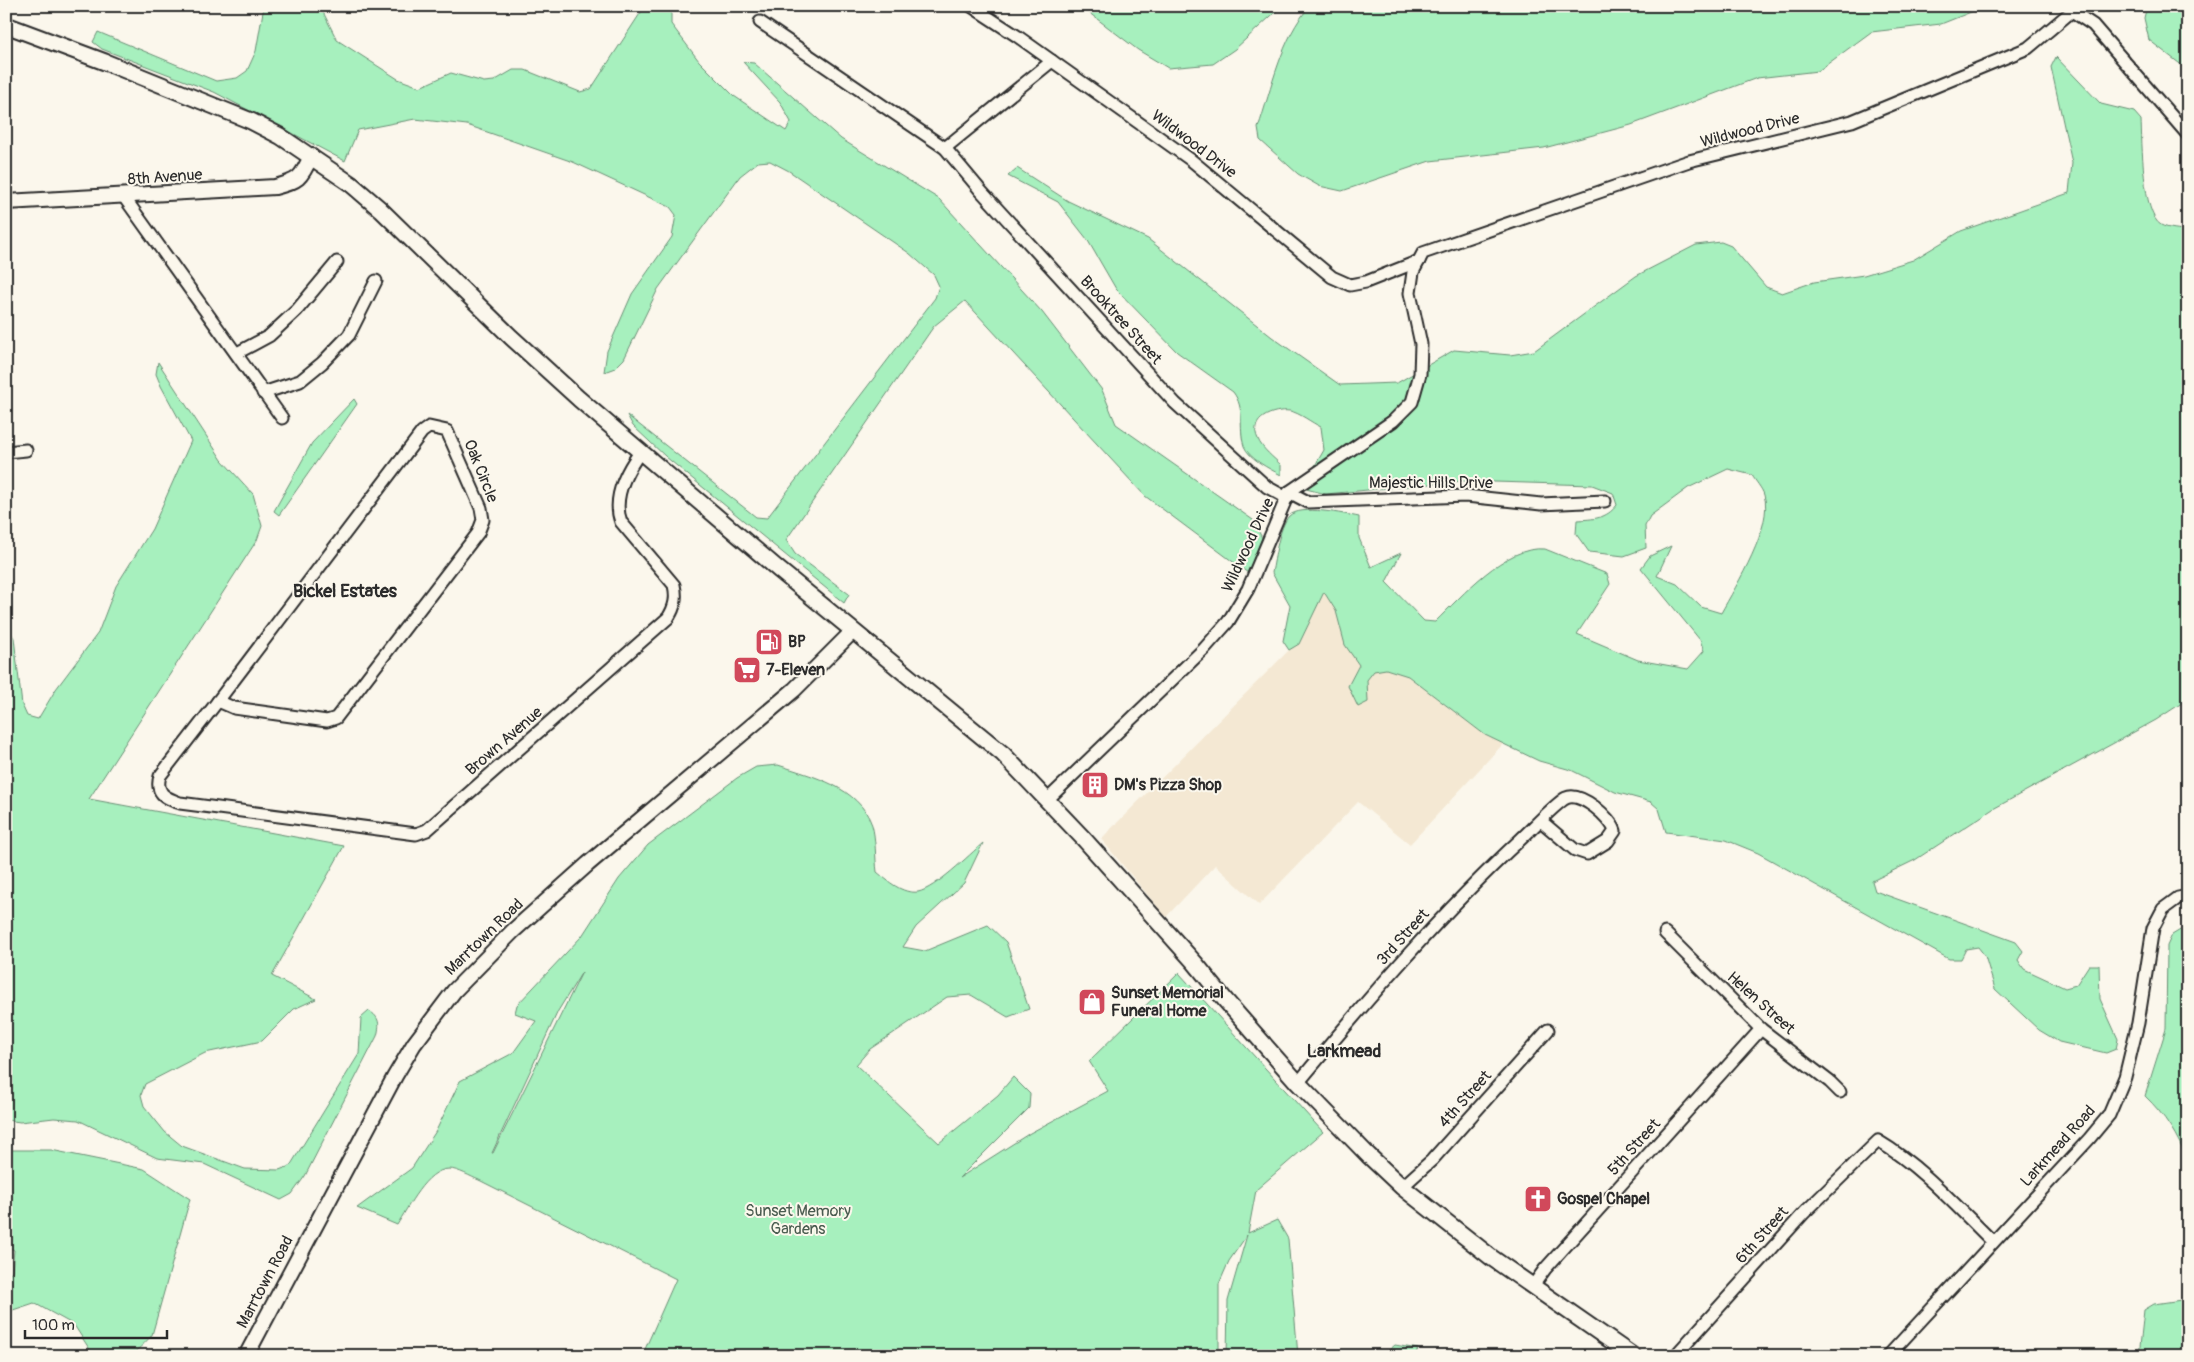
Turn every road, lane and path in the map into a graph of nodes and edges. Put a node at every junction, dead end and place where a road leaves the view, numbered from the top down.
1 (971, 6) edge
2 (2075, 9) edge
3 (760, 22) dead end
4 (6, 26) edge
5 (1052, 62) junction
6 (2188, 135) edge
7 (945, 148) junction
8 (311, 156) junction
9 (124, 197) junction
10 (6, 202) edge
11 (1419, 261) junction
12 (337, 262) dead end
13 (376, 281) dead end
14 (237, 353) junction
15 (263, 393) junction
16 (282, 418) dead end
17 (26, 450) dead end
18 (641, 451) junction
19 (6, 452) edge
20 (1288, 495) junction
21 (1605, 501) dead end
22 (853, 631) junction
23 (218, 701) junction
24 (158, 783) joint
25 (1046, 800) junction
26 (1541, 821) junction
27 (2188, 896) edge
28 (1665, 933) dead end
29 (1761, 1029) junction
30 (1548, 1030) dead end
31 (1298, 1083) junction
32 (1840, 1092) dead end
33 (1402, 1186) junction
34 (1993, 1242) junction
35 (1532, 1288) junction
36 (246, 1356) edge
37 (1633, 1356) edge
38 (1675, 1356) edge
39 (1888, 1356) edge

1 - 5 street, Wildwood Drive
2 - 6 street
2 - 11 street, Wildwood Drive
3 - 7 street
4 - 8 main road
5 - 7 street
5 - 11 street, Wildwood Drive
7 - 20 street, Brooktree Street
8 - 9 street, 8th Avenue
8 - 18 main road
9 - 10 street, 8th Avenue
9 - 14 street
11 - 20 street, Wildwood Drive
12 - 14 street
13 - 15 street
14 - 15 street
15 - 16 street
17 - 19 street
18 - 22 main road
18 - 24 street, Brown Avenue
20 - 21 street, Majestic Hills Drive
20 - 25 street, Wildwood Drive
22 - 25 main road
22 - 36 street, Marrtown Road
23 - 23 street, Oak Circle
23 - 24 street, Oak Circle
25 - 31 main road
26 - 26 street, 3rd Street
26 - 31 street, 3rd Street
27 - 34 street, Larkmead Road
28 - 29 street, Helen Street
29 - 32 street, Helen Street
29 - 35 street, 5th Street
30 - 33 street, 4th Street
31 - 33 main road
33 - 35 main road
34 - 38 street, 6th Street
34 - 39 street, Larkmead Road
35 - 37 main road

